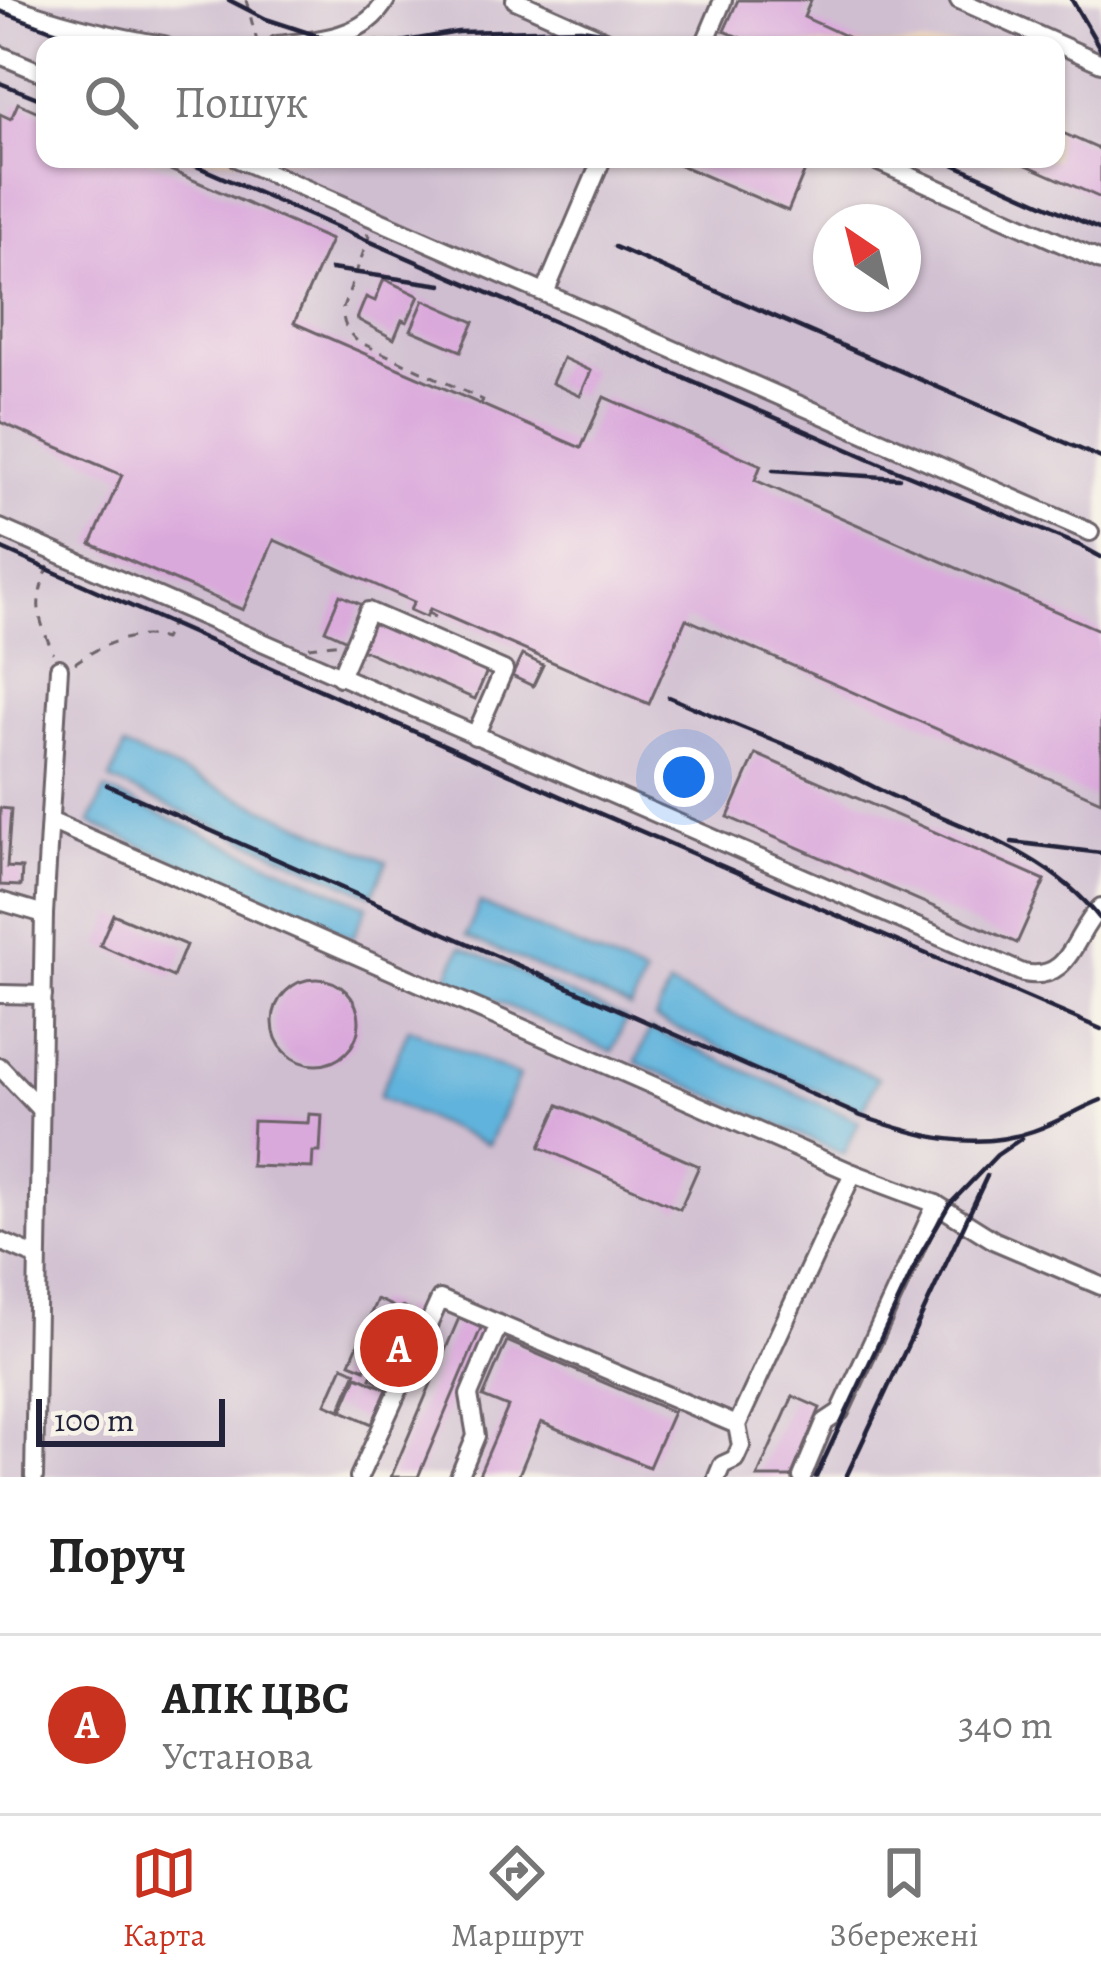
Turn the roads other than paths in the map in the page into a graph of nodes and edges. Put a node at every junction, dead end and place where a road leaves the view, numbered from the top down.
1 (386, 0) edge
2 (515, 0) edge
3 (723, 0) edge
4 (959, 0) edge
5 (0, 2) edge
6 (120, 36) edge
7 (336, 36) edge
8 (596, 36) edge
9 (708, 36) edge
10 (1040, 36) edge
11 (1065, 47) edge
12 (0, 55) edge
13 (1101, 63) edge
14 (36, 70) edge
15 (259, 168) edge
16 (598, 168) edge
17 (892, 168) edge
18 (1101, 261) edge
19 (545, 293) junction
20 (0, 528) edge
21 (1090, 532) dead end
22 (63, 668) road end
23 (340, 677) junction
24 (475, 736) junction
25 (50, 821) junction
26 (0, 902) edge
27 (1101, 907) edge
28 (44, 914) junction
29 (0, 994) edge
30 (43, 995) junction
31 (0, 1067) edge
32 (40, 1109) junction
33 (853, 1173) junction
34 (936, 1204) junction
35 (0, 1241) edge
36 (37, 1257) junction
37 (1101, 1286) edge
38 (499, 1324) junction
39 (736, 1425) junction
40 (34, 1477) edge
41 (358, 1477) edge
42 (459, 1477) edge
43 (717, 1477) edge
44 (802, 1477) edge

1 - 7 street
2 - 8 street
3 - 9 street
4 - 10 street
5 - 6 street
11 - 13 street
12 - 14 street
15 - 19 street
16 - 19 street
17 - 18 street
19 - 21 street
20 - 23 street
22 - 25 street
23 - 24 street
23 - 24 street
24 - 27 street
25 - 28 street
25 - 33 street
26 - 28 street
28 - 30 street
29 - 30 street
30 - 32 street
31 - 32 street
32 - 36 street
33 - 34 street
33 - 39 street
34 - 37 street
34 - 44 street
35 - 36 street
36 - 40 street
38 - 39 street
38 - 41 street
38 - 42 street
39 - 43 street

